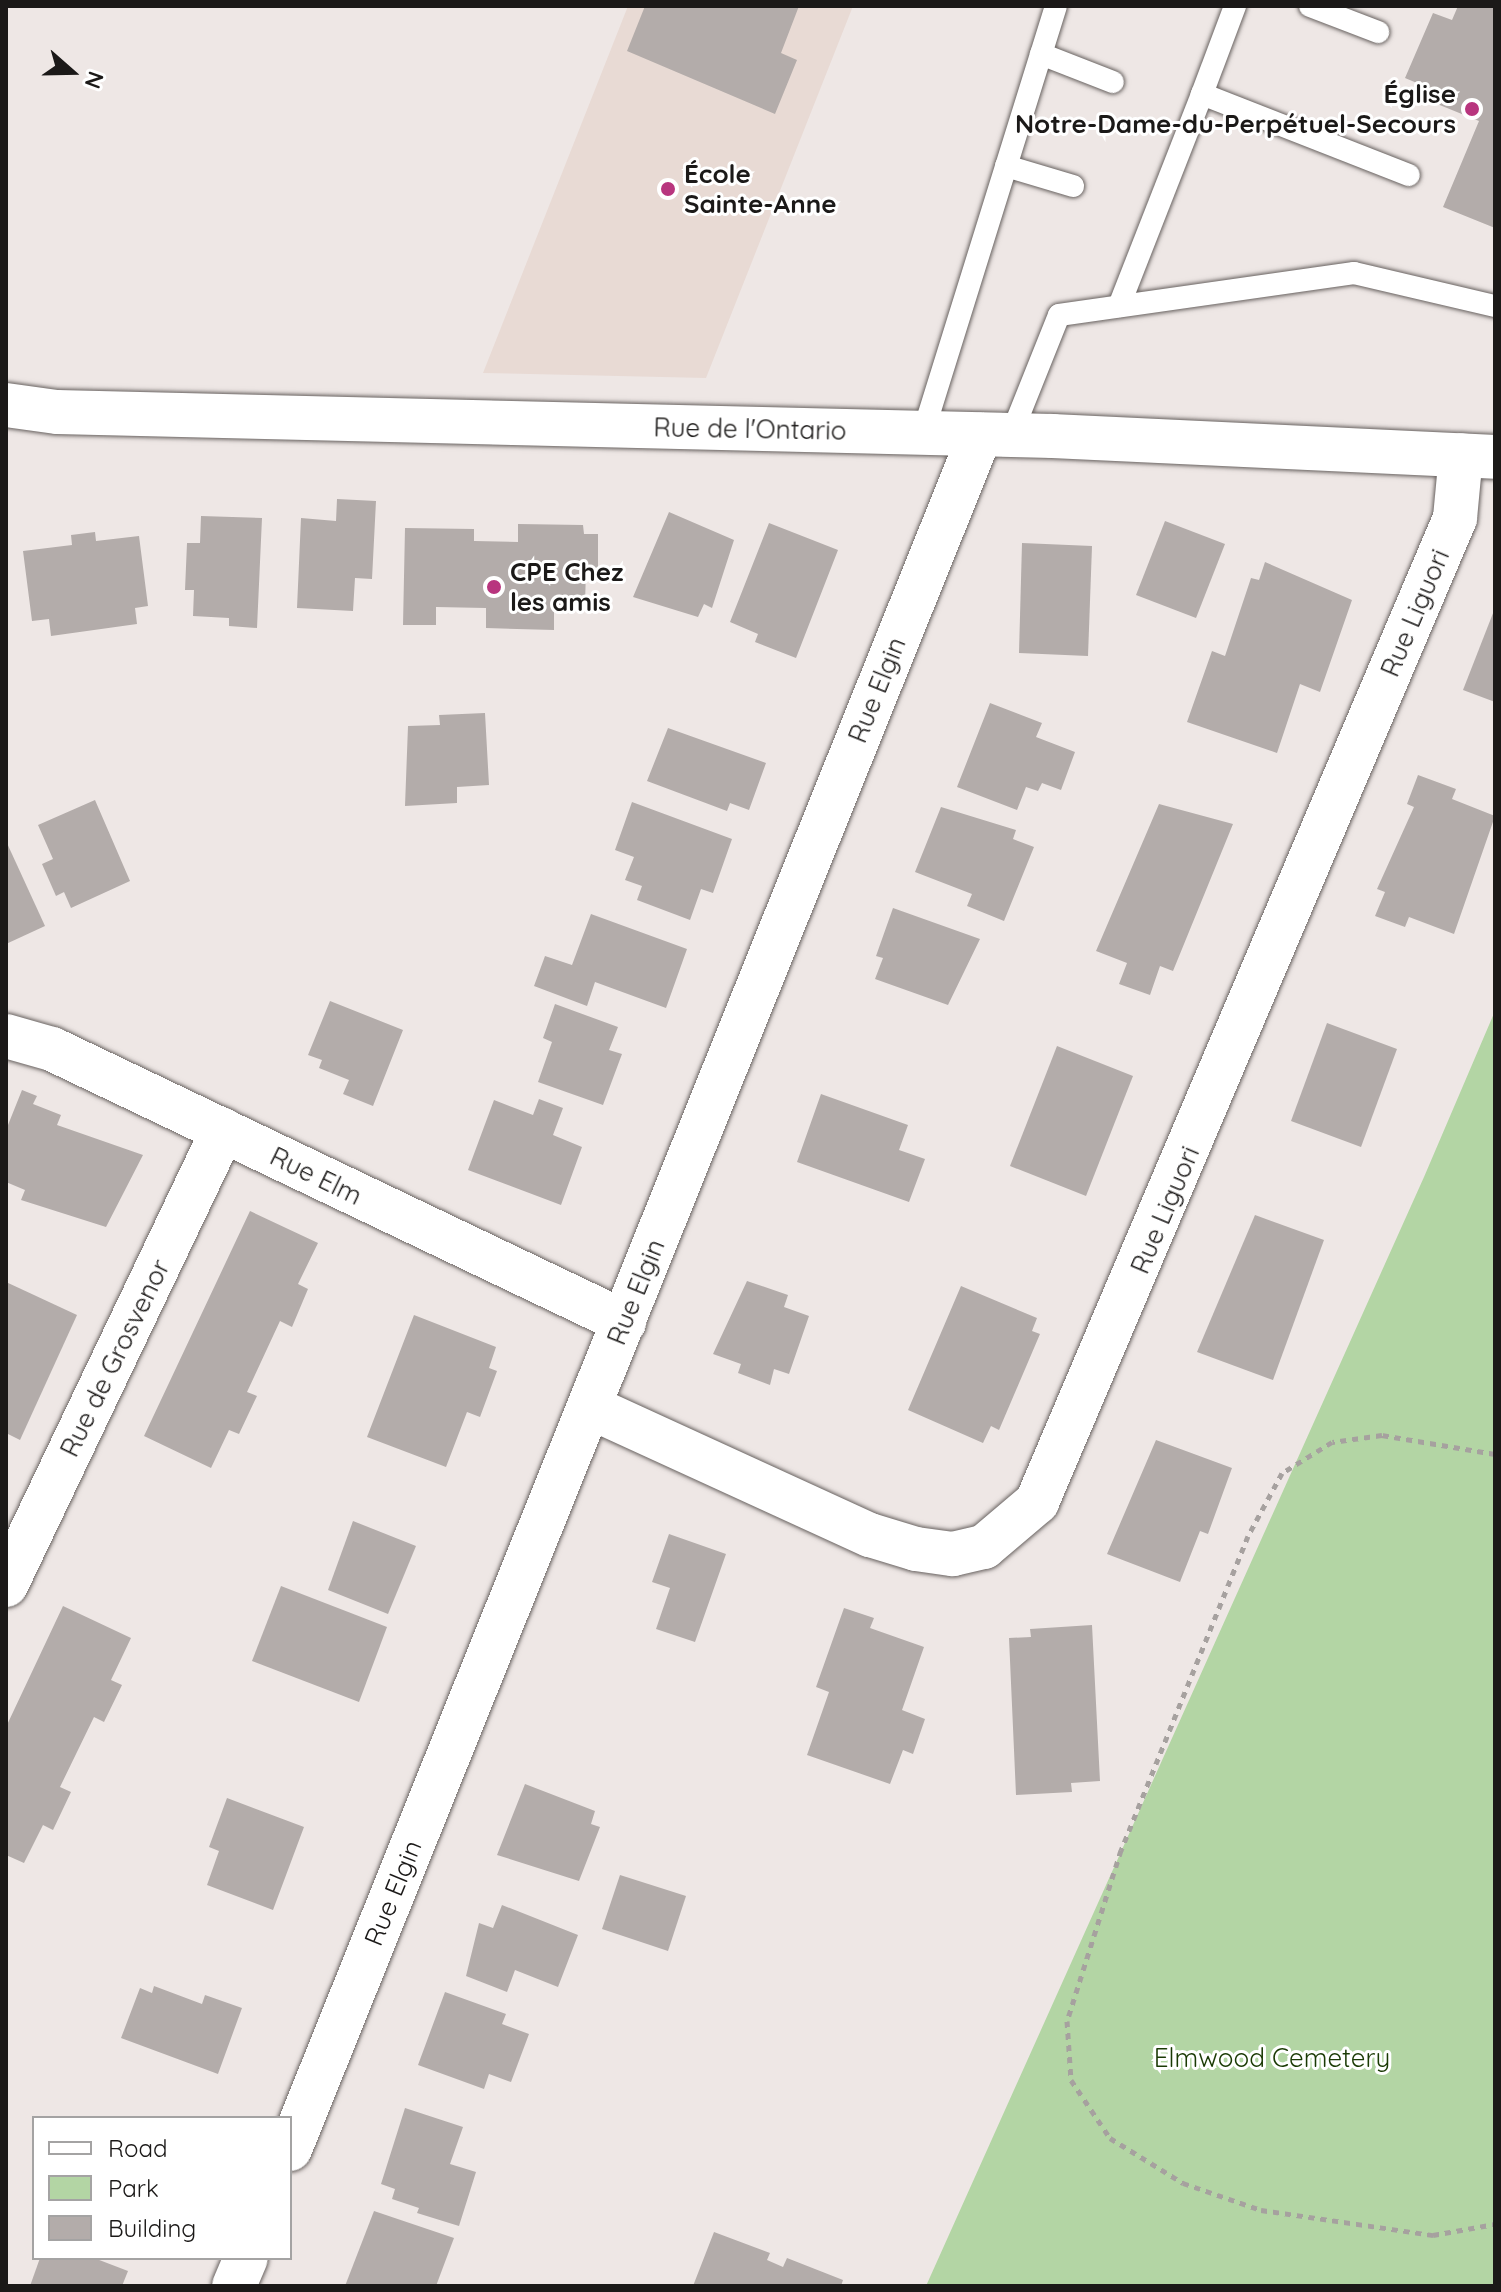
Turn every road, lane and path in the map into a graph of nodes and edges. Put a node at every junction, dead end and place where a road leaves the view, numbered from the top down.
1 (1056, 6) edge
2 (1235, 6) edge
3 (1310, 6) edge
4 (1378, 32) dead end
5 (1041, 54) junction
6 (1113, 82) dead end
7 (1202, 94) junction
8 (1006, 166) junction
9 (1409, 175) dead end
10 (1073, 186) dead end
11 (1119, 306) junction
12 (1495, 306) edge
13 (6, 405) edge
14 (57, 412) junction
15 (923, 433) junction
16 (6, 434) edge
17 (995, 435) junction
18 (1478, 456) edge
19 (6, 1036) edge
20 (223, 1130) junction
21 (624, 1322) junction
22 (590, 1407) junction
23 (1495, 1454) edge
24 (6, 1585) edge
25 (292, 2144) edge
26 (1495, 2224) edge
27 (245, 2260) edge
28 (234, 2286) edge

1 - 5 lane
2 - 7 lane
3 - 4 lane
5 - 6 lane
5 - 8 lane
7 - 9 lane
7 - 11 lane
8 - 10 lane
8 - 15 lane
11 - 12 lane
11 - 17 lane
13 - 14 street, Rue de l'Ontario
14 - 15 street, Rue de l'Ontario
14 - 16 street
15 - 17 street, Rue de l'Ontario
17 - 18 street, Rue de l'Ontario
17 - 21 street, Rue Elgin
18 - 22 street, Rue Liguori
19 - 20 street, Rue Elm
20 - 21 street, Rue Elm
20 - 24 street, Rue de Grosvenor
21 - 22 street, Rue Elgin
22 - 25 street, Rue Elgin
23 - 26 path
27 - 28 street

